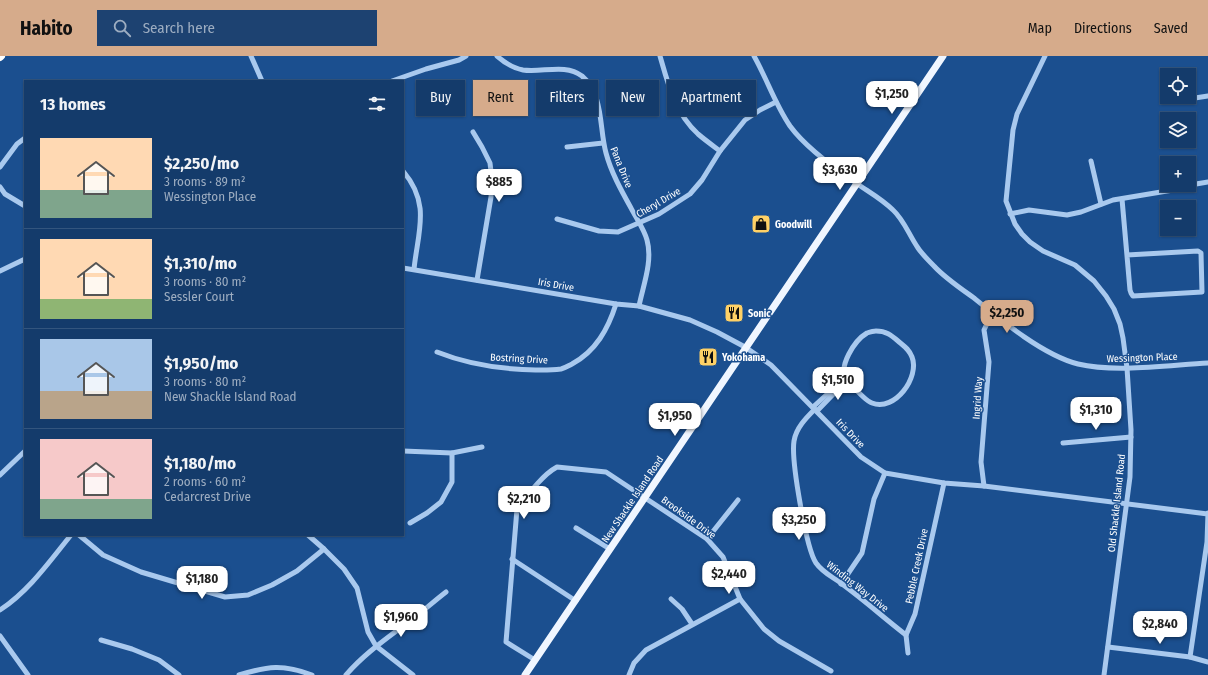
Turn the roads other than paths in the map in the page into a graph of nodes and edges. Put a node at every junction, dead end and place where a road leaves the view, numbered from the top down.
1 (250, 56) edge
2 (466, 56) edge
3 (497, 56) edge
4 (660, 56) edge
5 (754, 56) edge
6 (943, 56) edge
7 (1045, 56) edge
8 (262, 80) edge
9 (395, 80) edge
10 (1208, 96) edge
11 (1196, 98) edge
12 (776, 102) junction
13 (473, 132) dead end
14 (24, 139) edge
15 (603, 143) junction
16 (567, 147) dead end
17 (720, 151) junction
18 (1091, 161) dead end
19 (0, 167) edge
20 (404, 172) edge
21 (1208, 182) edge
22 (857, 184) junction
23 (0, 187) edge
24 (1122, 199) junction
25 (1101, 204) junction
26 (24, 205) edge
27 (1010, 214) junction
28 (557, 219) dead end
29 (640, 224) junction
30 (1127, 255) junction
31 (24, 259) edge
32 (404, 268) edge
33 (414, 269) junction
34 (0, 271) edge
35 (477, 280) junction
36 (616, 304) junction
37 (639, 306) junction
38 (992, 313) junction
39 (746, 347) junction
40 (437, 352) dead end
41 (1208, 363) edge
42 (1127, 368) junction
43 (846, 379) junction
44 (815, 409) junction
45 (1131, 437) junction
46 (1063, 443) dead end
47 (482, 447) dead end
48 (404, 451) edge
49 (24, 452) edge
50 (452, 453) junction
51 (885, 474) junction
52 (0, 475) edge
53 (944, 483) junction
54 (984, 486) junction
55 (646, 498) junction
56 (738, 500) dead end
57 (1128, 503) junction
58 (1208, 513) edge
59 (410, 522) dead end
60 (576, 528) dead end
61 (70, 536) edge
62 (80, 536) edge
63 (309, 536) edge
64 (708, 539) junction
65 (1208, 542) edge
66 (324, 549) junction
67 (610, 550) junction
68 (512, 559) junction
69 (841, 584) junction
70 (446, 592) dead end
71 (671, 599) dead end
72 (740, 599) junction
73 (576, 601) junction
74 (0, 610) edge
75 (692, 624) junction
76 (906, 635) junction
77 (0, 636) edge
78 (101, 640) dead end
79 (376, 646) junction
80 (1108, 647) junction
81 (908, 653) dead end
82 (1190, 657) junction
83 (535, 660) junction
84 (1208, 662) edge
85 (831, 671) dead end
86 (28, 675) edge
87 (179, 675) edge
88 (240, 675) edge
89 (312, 675) edge
90 (346, 675) edge
91 (413, 675) edge
92 (525, 675) edge
93 (629, 675) edge
94 (1104, 675) edge

1 - 8 street
2 - 9 street
3 - 15 street, Pana Drive
4 - 17 street
5 - 12 street, Wessington Place
6 - 22 main road, New Shackle Island Road
7 - 27 street, Old Shackle Island Road
10 - 11 street
12 - 17 street, Cheryl Drive
12 - 22 street, Wessington Place
13 - 35 street
14 - 19 street
15 - 16 street
15 - 29 street, Pana Drive
17 - 29 street, Cheryl Drive
18 - 25 street
20 - 33 street
21 - 24 street
22 - 38 street, Wessington Place
22 - 39 main road, New Shackle Island Road
23 - 26 street
24 - 25 street
24 - 30 street
25 - 27 street
27 - 42 street, Old Shackle Island Road
28 - 29 street, Cheryl Drive
29 - 37 street, Pana Drive
30 - 30 street
31 - 34 street
32 - 33 street, Iris Drive
33 - 35 street, Iris Drive
35 - 36 street, Iris Drive
36 - 37 street, Iris Drive
36 - 40 street, Bostring Drive
37 - 39 street, Iris Drive
38 - 42 street, Wessington Place
38 - 54 street, Ingrid Way
39 - 44 street, Iris Drive
39 - 55 main road, New Shackle Island Road
41 - 42 street, Wessington Place
42 - 45 street, Old Shackle Island Road
43 - 43 street
43 - 44 street, Winding Way Drive
44 - 51 street, Iris Drive
44 - 69 street, Winding Way Drive
45 - 46 street
45 - 57 street, Old Shackle Island Road
47 - 50 street
48 - 50 street
49 - 52 street
50 - 59 street
51 - 53 street, Iris Drive
51 - 69 street
53 - 54 street, Iris Drive
53 - 76 street, Pebble Creek Drive
54 - 57 street, Iris Drive
55 - 64 street, Brookside Drive
55 - 67 main road, New Shackle Island Road
55 - 68 street, Brookside Drive
56 - 64 street
57 - 58 street, Iris Drive
57 - 80 street, Old Shackle Island Road
58 - 65 street
60 - 67 street
61 - 74 street
62 - 66 street
63 - 66 street
64 - 72 street, Brookside Drive
65 - 82 street
66 - 79 street
67 - 73 main road, New Shackle Island Road
68 - 73 street
68 - 83 street
69 - 76 street, Winding Way Drive
70 - 79 street
71 - 75 street
72 - 75 street
72 - 85 street, Brookside Drive
73 - 83 main road, New Shackle Island Road
75 - 93 street
76 - 81 street, Pebble Creek Drive
77 - 86 street
78 - 87 street
79 - 90 street
79 - 91 street
80 - 82 street
80 - 94 street, Old Shackle Island Road
82 - 84 street
83 - 92 main road, New Shackle Island Road
88 - 89 street

